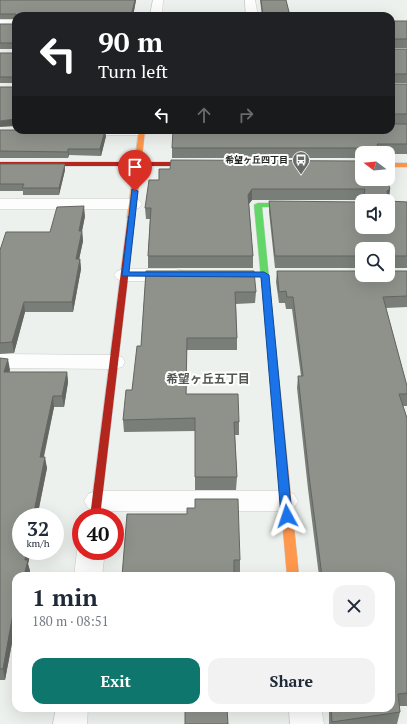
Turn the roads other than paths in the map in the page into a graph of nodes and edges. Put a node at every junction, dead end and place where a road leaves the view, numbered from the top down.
1 (158, 0) edge
2 (250, 0) edge
3 (156, 12) edge
4 (252, 12) edge
5 (0, 24) edge
6 (12, 24) edge
7 (142, 134) edge
8 (0, 164) edge
9 (138, 164) junction
10 (209, 164) edge
11 (395, 165) edge
12 (407, 165) edge
13 (0, 204) edge
14 (133, 204) junction
15 (310, 205) edge
16 (124, 275) junction
17 (194, 275) edge
18 (0, 361) edge
19 (114, 362) junction
20 (286, 501) junction
21 (96, 508) edge
22 (120, 508) edge
23 (90, 560) edge
24 (88, 572) edge
25 (293, 572) edge
26 (72, 712) edge
27 (305, 712) edge
28 (70, 724) edge
29 (306, 724) edge

1 - 3 street
2 - 4 street
5 - 6 street
7 - 9 street
8 - 9 street
9 - 10 street
9 - 14 street
11 - 12 street
13 - 14 street
14 - 16 street
15 - 20 street
16 - 17 street
16 - 19 street
18 - 19 street
19 - 21 street
20 - 22 street
20 - 25 street
23 - 24 street
26 - 28 street
27 - 29 street

